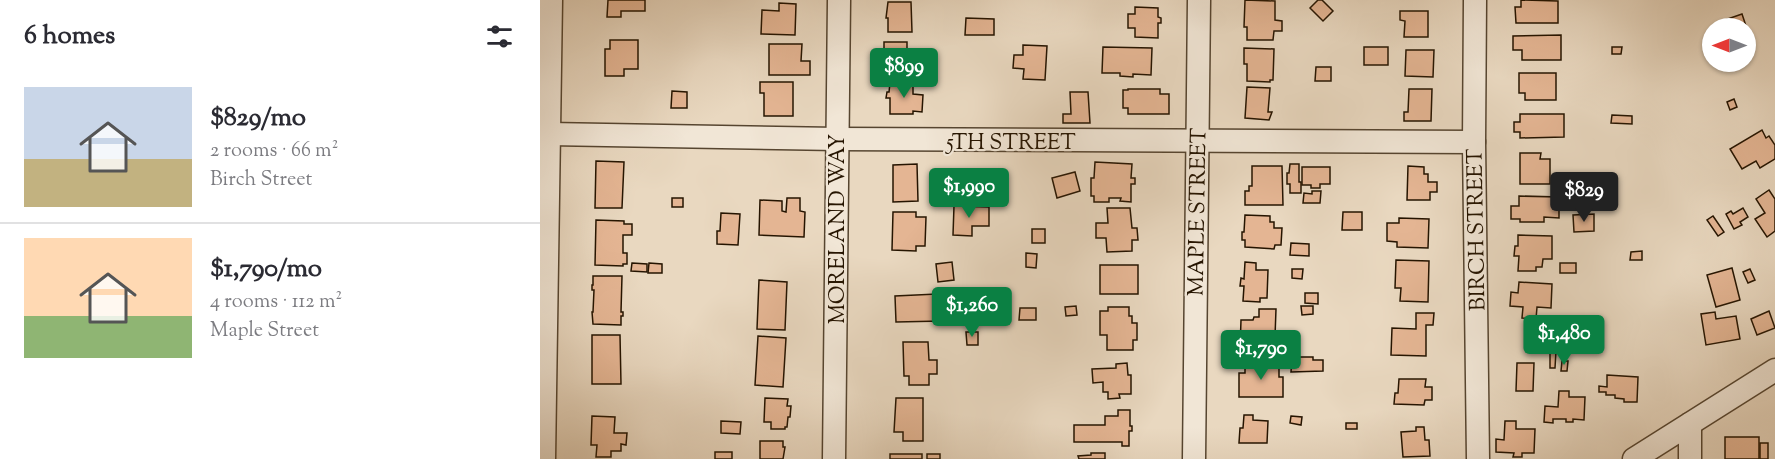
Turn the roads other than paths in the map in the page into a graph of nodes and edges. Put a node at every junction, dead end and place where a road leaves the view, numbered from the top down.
1 (551, 0) edge
2 (839, 0) edge
3 (1199, 0) edge
4 (1475, 0) edge
5 (549, 134) junction
6 (837, 140) junction
7 (1197, 142) junction
8 (1473, 142) junction
9 (1775, 370) edge
10 (1690, 424) junction
11 (544, 459) edge
12 (834, 459) edge
13 (1194, 459) edge
14 (1479, 459) edge
15 (1634, 459) edge
16 (1690, 459) edge

1 - 5 street
2 - 6 street, MORELAND WAY
3 - 7 street, MAPLE STREET
4 - 8 street, BIRCH STREET
5 - 6 street, 5TH STREET
5 - 11 street
6 - 7 street, 5TH STREET
6 - 12 street, MORELAND WAY
7 - 8 street, 5TH STREET
7 - 13 street, MAPLE STREET
8 - 14 street, BIRCH STREET
9 - 10 street
10 - 15 street
10 - 16 street

